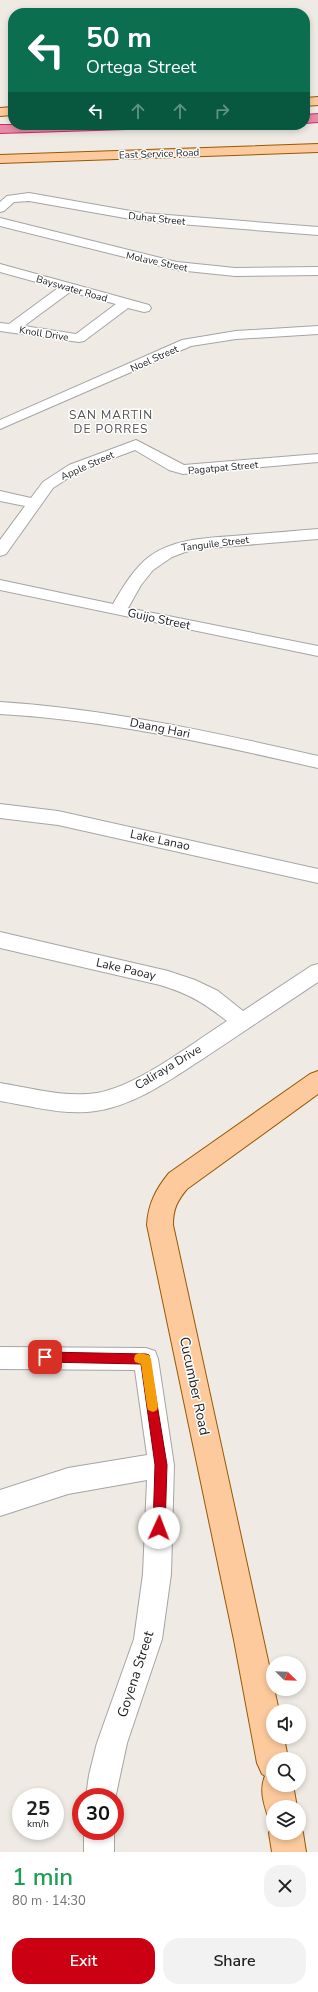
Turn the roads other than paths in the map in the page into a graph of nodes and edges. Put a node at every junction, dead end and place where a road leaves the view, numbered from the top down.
1 (318, 148) edge
2 (0, 159) edge
3 (0, 208) edge
4 (0, 222) edge
5 (318, 231) edge
6 (0, 268) edge
7 (13, 271) junction
8 (318, 271) edge
9 (0, 281) edge
10 (68, 287) junction
11 (125, 304) junction
12 (144, 308) dead end
13 (6, 327) edge
14 (318, 330) edge
15 (0, 425) edge
16 (136, 444) joint
17 (318, 458) edge
18 (0, 496) edge
19 (34, 503) junction
20 (318, 534) edge
21 (0, 551) edge
22 (0, 585) edge
23 (118, 610) junction
24 (318, 651) edge
25 (0, 708) edge
26 (318, 762) edge
27 (0, 811) edge
28 (318, 876) edge
29 (0, 940) edge
30 (318, 972) edge
31 (242, 1022) junction
32 (318, 1081) edge
33 (0, 1092) edge
34 (0, 1358) edge
35 (161, 1465) junction
36 (0, 1503) edge
37 (271, 1752) edge
38 (102, 1788) edge
39 (99, 1840) edge
40 (287, 1840) edge
41 (99, 1852) edge
42 (289, 1852) edge

1 - 2 main road, East Service Road
3 - 5 street, Duhat Street
4 - 8 street, Molave Street
6 - 7 street, Bayswater Road
7 - 9 street
7 - 10 street, Bayswater Road
10 - 11 street, Bayswater Road
10 - 13 street
11 - 12 street, Bayswater Road
11 - 13 street, Knoll Drive
14 - 15 street, Noel Street
16 - 17 street, Pagatpat Street
16 - 19 street, Apple Street
18 - 19 street
19 - 21 street, Apple Street
20 - 23 street, Tanguile Street
22 - 23 street, Guijo Street
23 - 24 street, Guijo Street
25 - 26 street, Daang Hari
27 - 28 street, Lake Lanao
29 - 31 street, Lake Paoay
30 - 31 street, Caliraya Drive
31 - 33 street, Caliraya Drive
32 - 37 main road, Cucumber Road
34 - 35 street, Goyena Street
35 - 36 street
35 - 38 street, Goyena Street
39 - 41 street
40 - 42 main road

